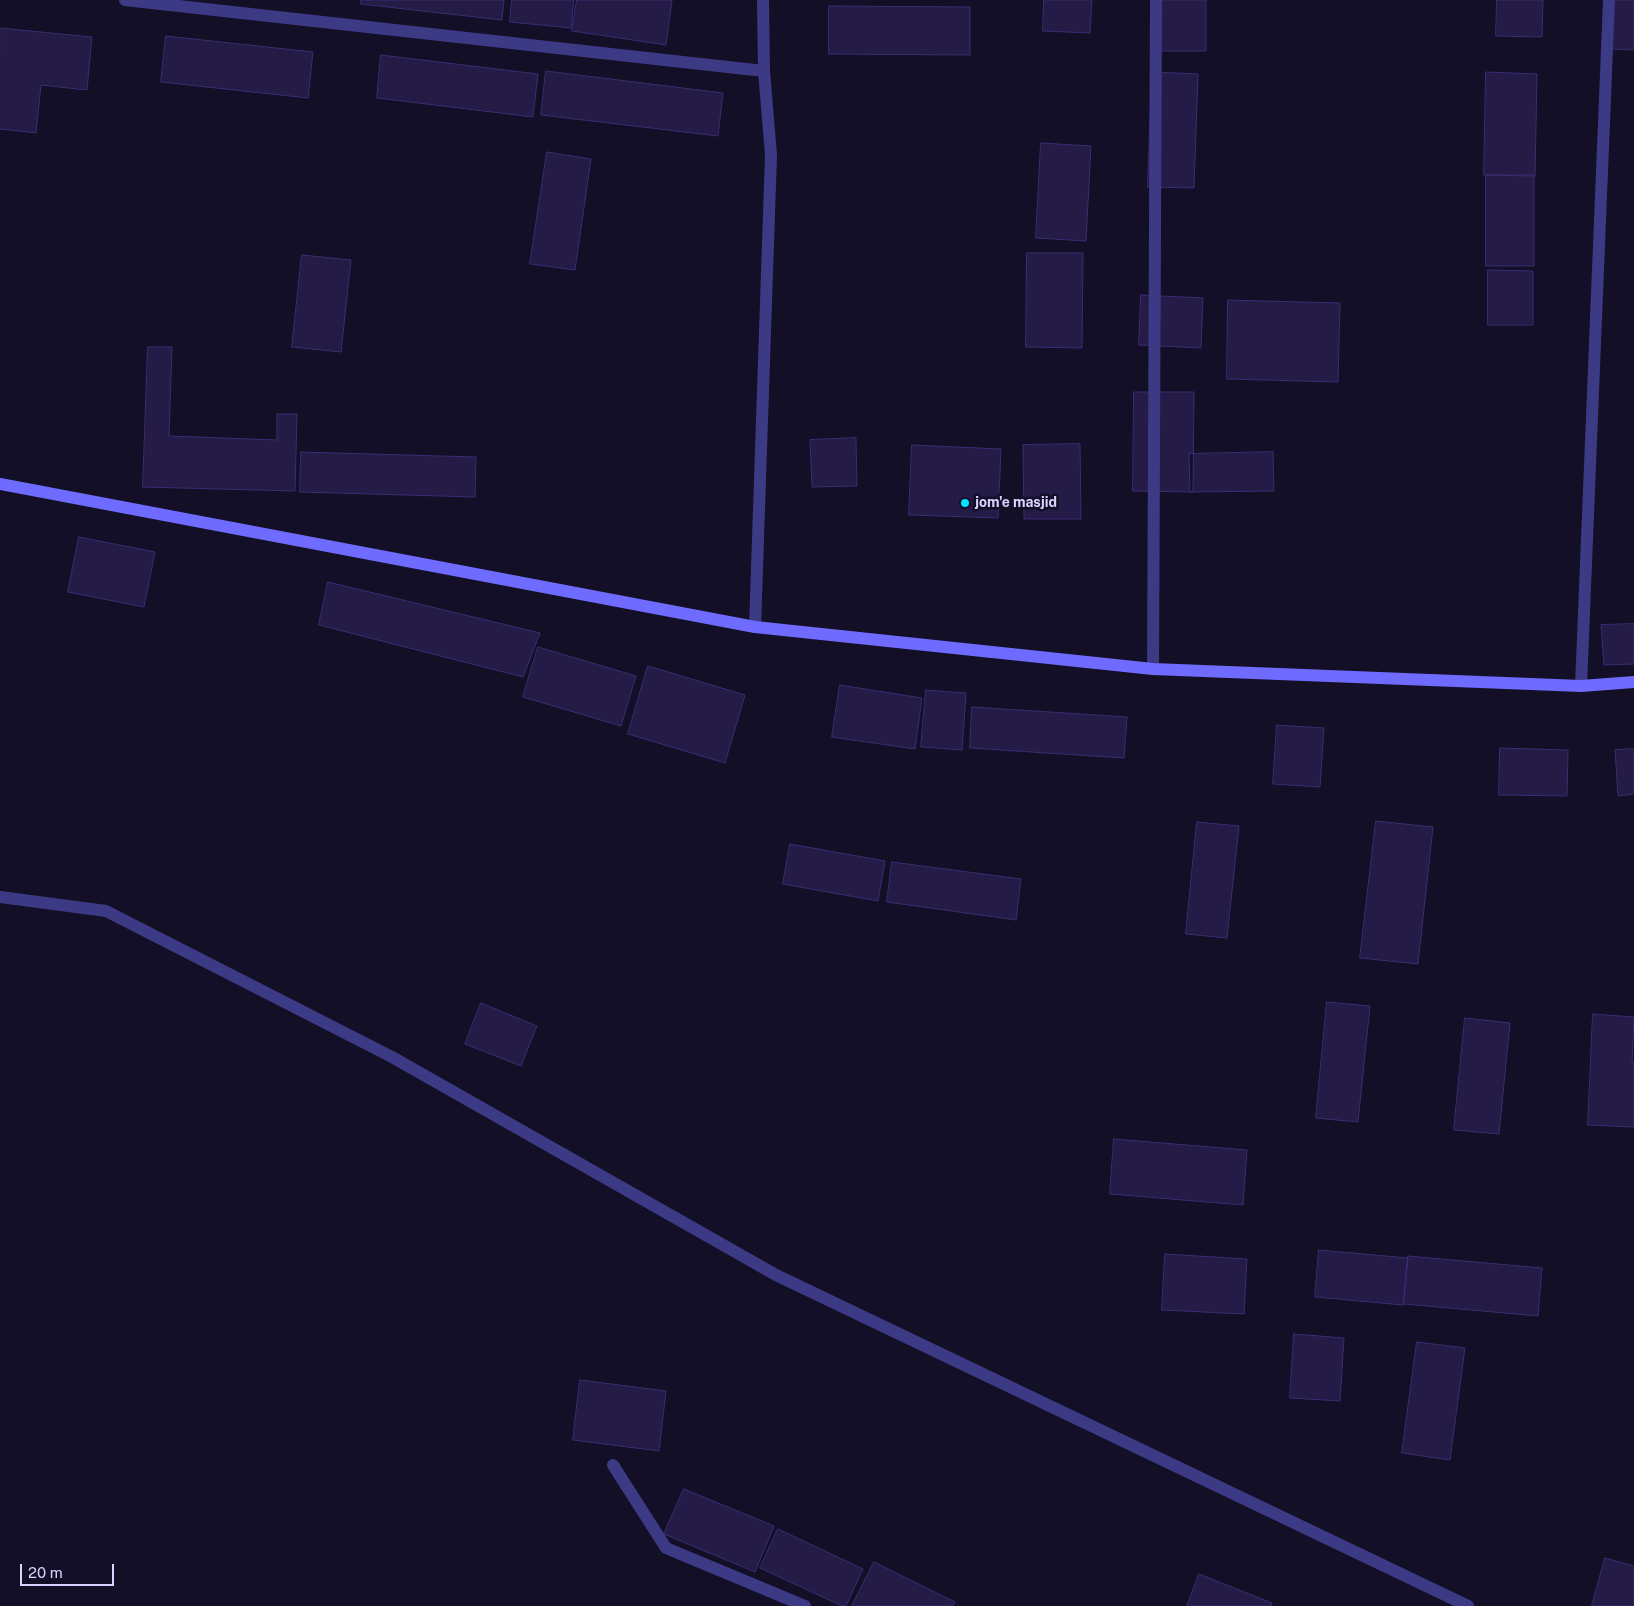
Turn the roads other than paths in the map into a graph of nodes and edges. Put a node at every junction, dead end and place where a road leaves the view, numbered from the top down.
1 (125, 0) edge
2 (763, 0) edge
3 (1156, 0) edge
4 (1609, 0) edge
5 (764, 71) junction
6 (0, 484) edge
7 (756, 628) junction
8 (1153, 669) junction
9 (1634, 682) edge
10 (1581, 686) junction
11 (0, 897) edge
12 (614, 1465) dead end
13 (805, 1606) edge
14 (1468, 1606) edge

1 - 5 street
2 - 5 street
3 - 8 street
4 - 10 street
5 - 7 street
6 - 7 street
7 - 8 street
8 - 10 street
9 - 10 street
11 - 14 street
12 - 13 street

